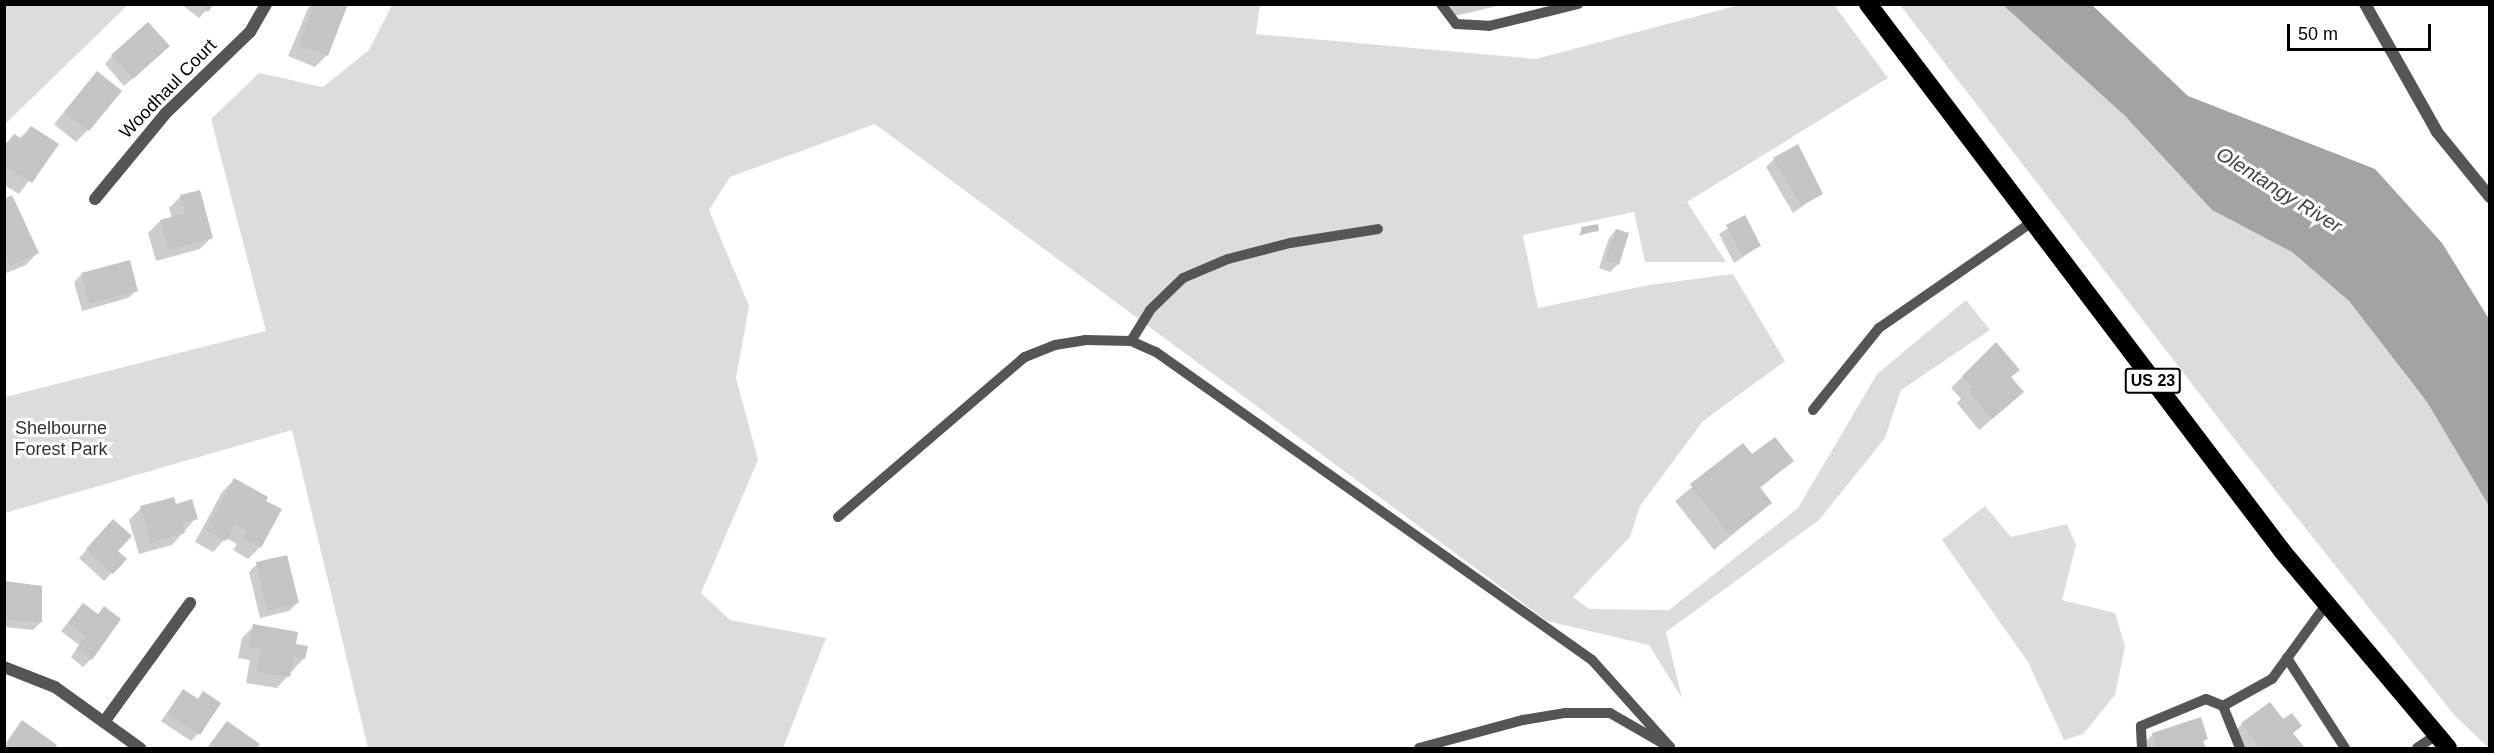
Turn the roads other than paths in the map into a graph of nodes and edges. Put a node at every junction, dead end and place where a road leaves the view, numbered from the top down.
1 (266, 4) edge
2 (1441, 4) edge
3 (1578, 4) edge
4 (1868, 4) edge
5 (2365, 4) edge
6 (2490, 197) edge
7 (95, 199) dead end
8 (2032, 222) junction
9 (1378, 229) dead end
10 (1131, 341) junction
11 (1813, 411) dead end
12 (838, 517) dead end
13 (190, 603) dead end
14 (2325, 606) junction
15 (2287, 658) junction
16 (4, 667) edge
17 (2223, 706) junction
18 (104, 722) junction
19 (2436, 735) junction
20 (140, 748) edge
21 (1419, 748) edge
22 (1669, 748) edge
23 (2142, 748) edge
24 (2240, 748) edge
25 (2345, 748) edge
26 (2417, 748) edge
27 (2448, 748) edge

1 - 7 street, Woodhaul Court
2 - 3 lane
4 - 8 highway, US 23
5 - 6 street
8 - 11 lane
8 - 14 highway, US 23
9 - 10 lane
10 - 12 lane
10 - 22 lane
13 - 18 street
14 - 15 lane
14 - 19 highway, US 23
15 - 17 lane
15 - 25 lane
16 - 18 street
17 - 23 lane
17 - 24 lane
18 - 20 street
19 - 26 lane
19 - 27 highway, US 23
21 - 22 lane

